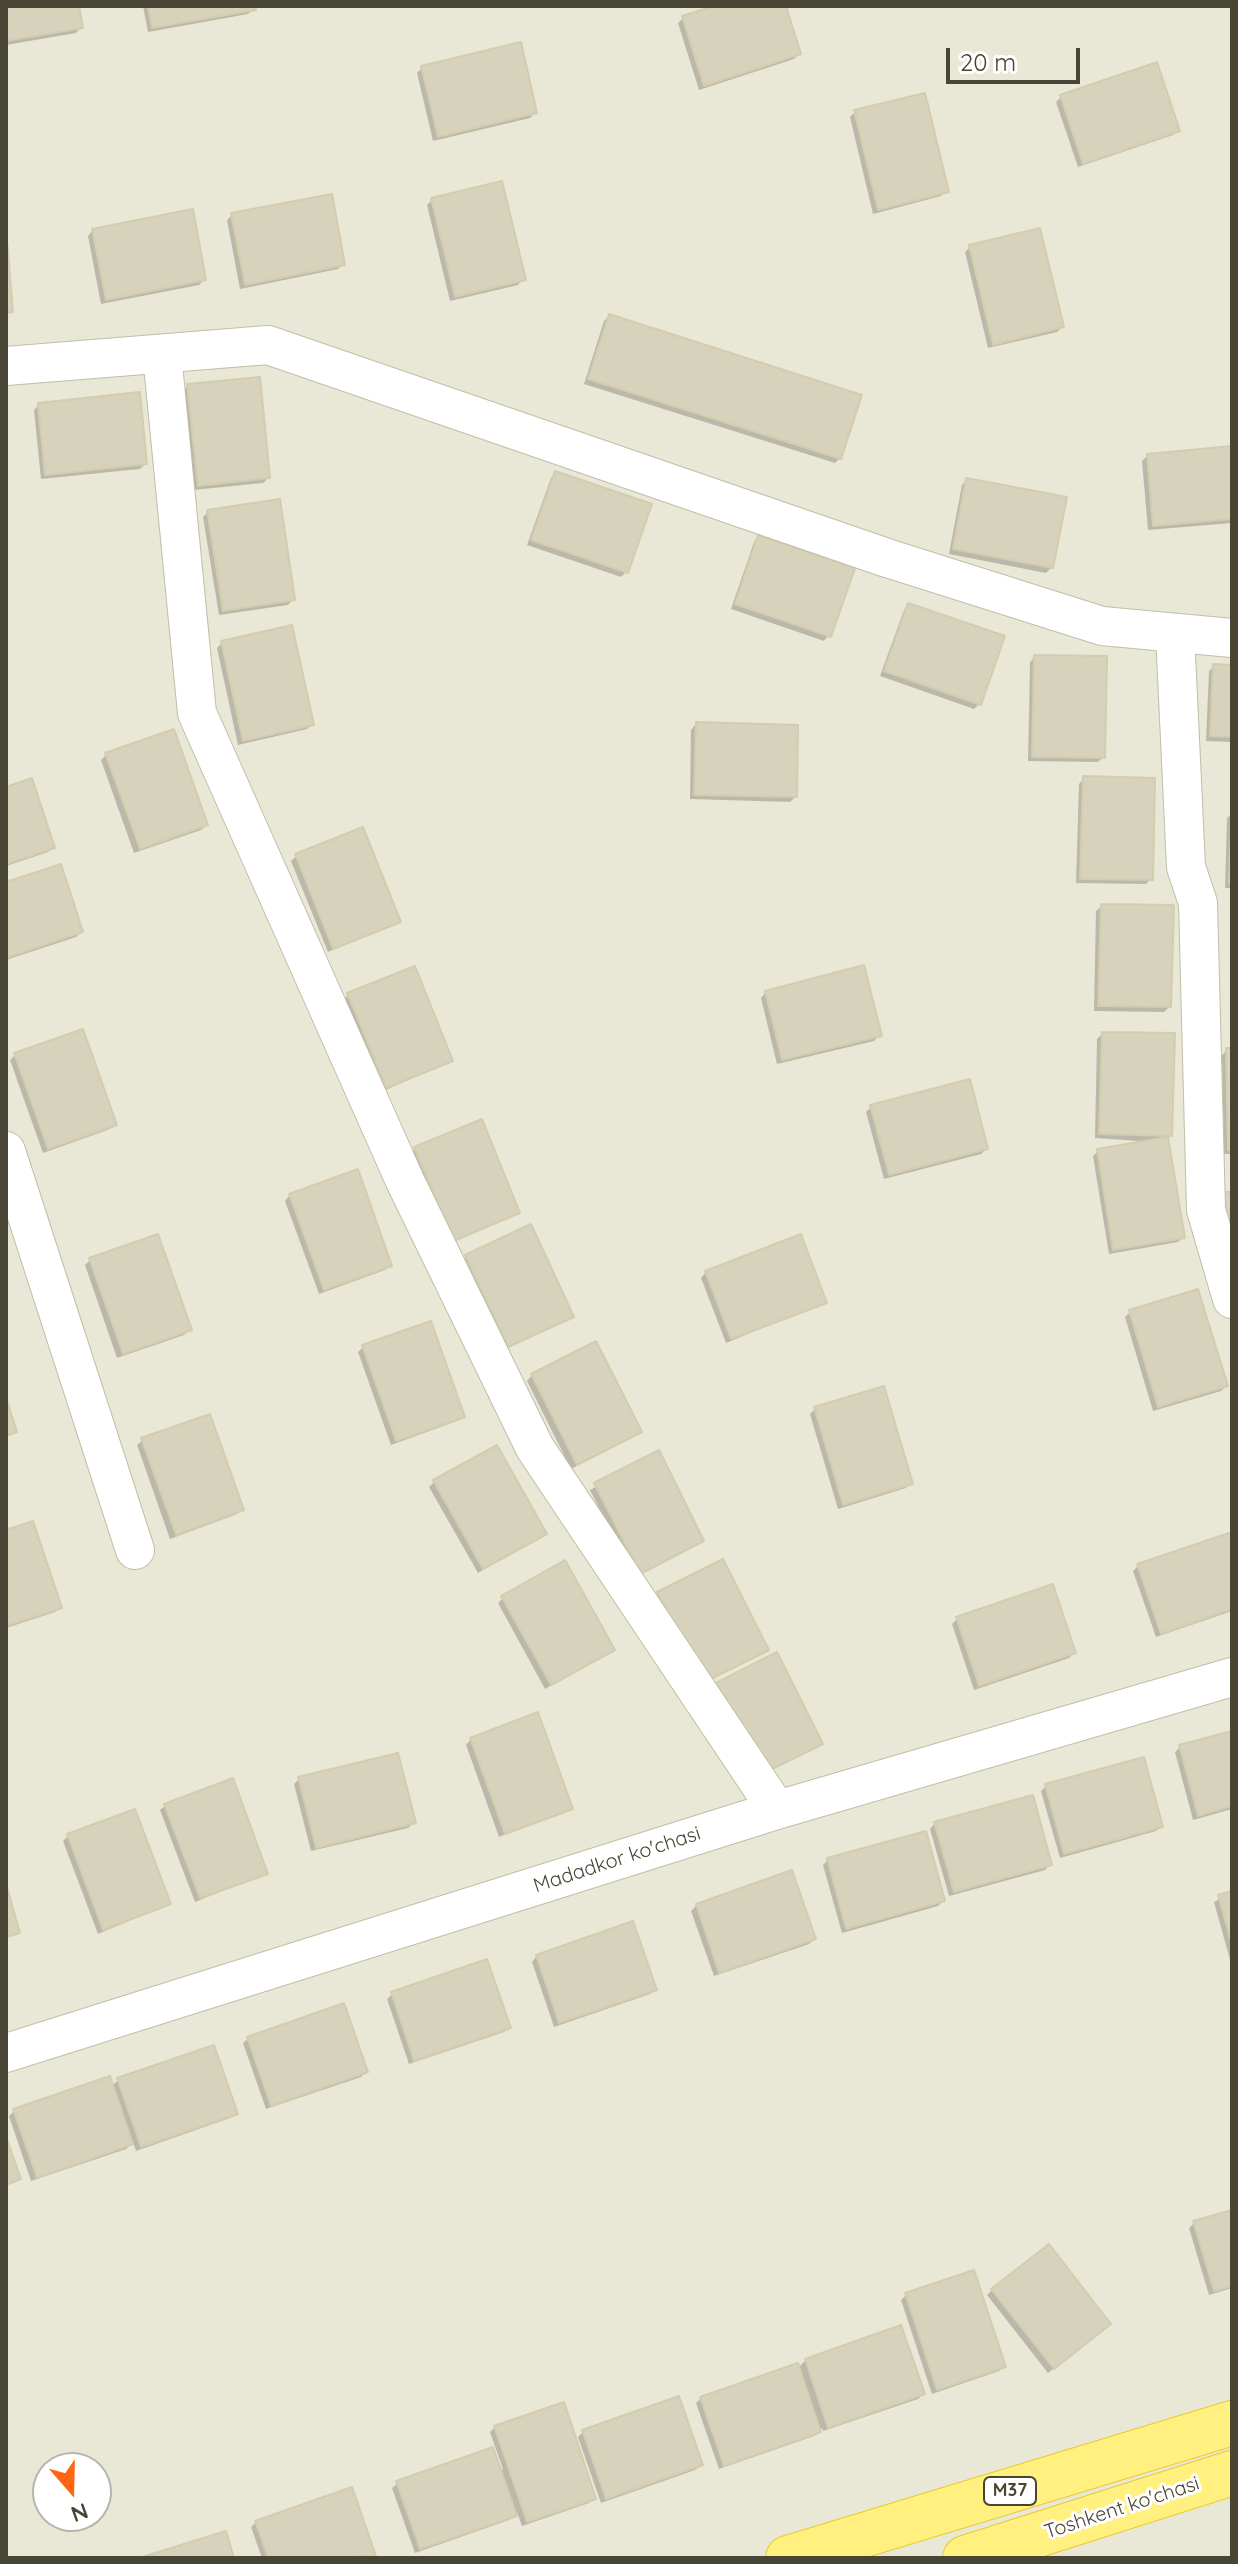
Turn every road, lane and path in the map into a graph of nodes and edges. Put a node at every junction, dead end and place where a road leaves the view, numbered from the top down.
1 (162, 354) junction
2 (6, 366) edge
3 (1175, 633) junction
4 (1232, 638) edge
5 (7, 1156) edge
6 (1232, 1299) edge
7 (135, 1550) dead end
8 (1232, 1677) edge
9 (777, 1810) junction
10 (6, 2053) edge
11 (1232, 2423) edge
12 (1232, 2473) edge
13 (788, 2558) edge
14 (965, 2558) edge

1 - 2 street
1 - 3 street
1 - 9 street
3 - 4 street
3 - 6 street
5 - 7 street
8 - 9 street, Madadkor ko'chasi
9 - 10 street, Madadkor ko'chasi
11 - 13 highway, M37
12 - 14 highway, Toshkent ko'chasi / M37

